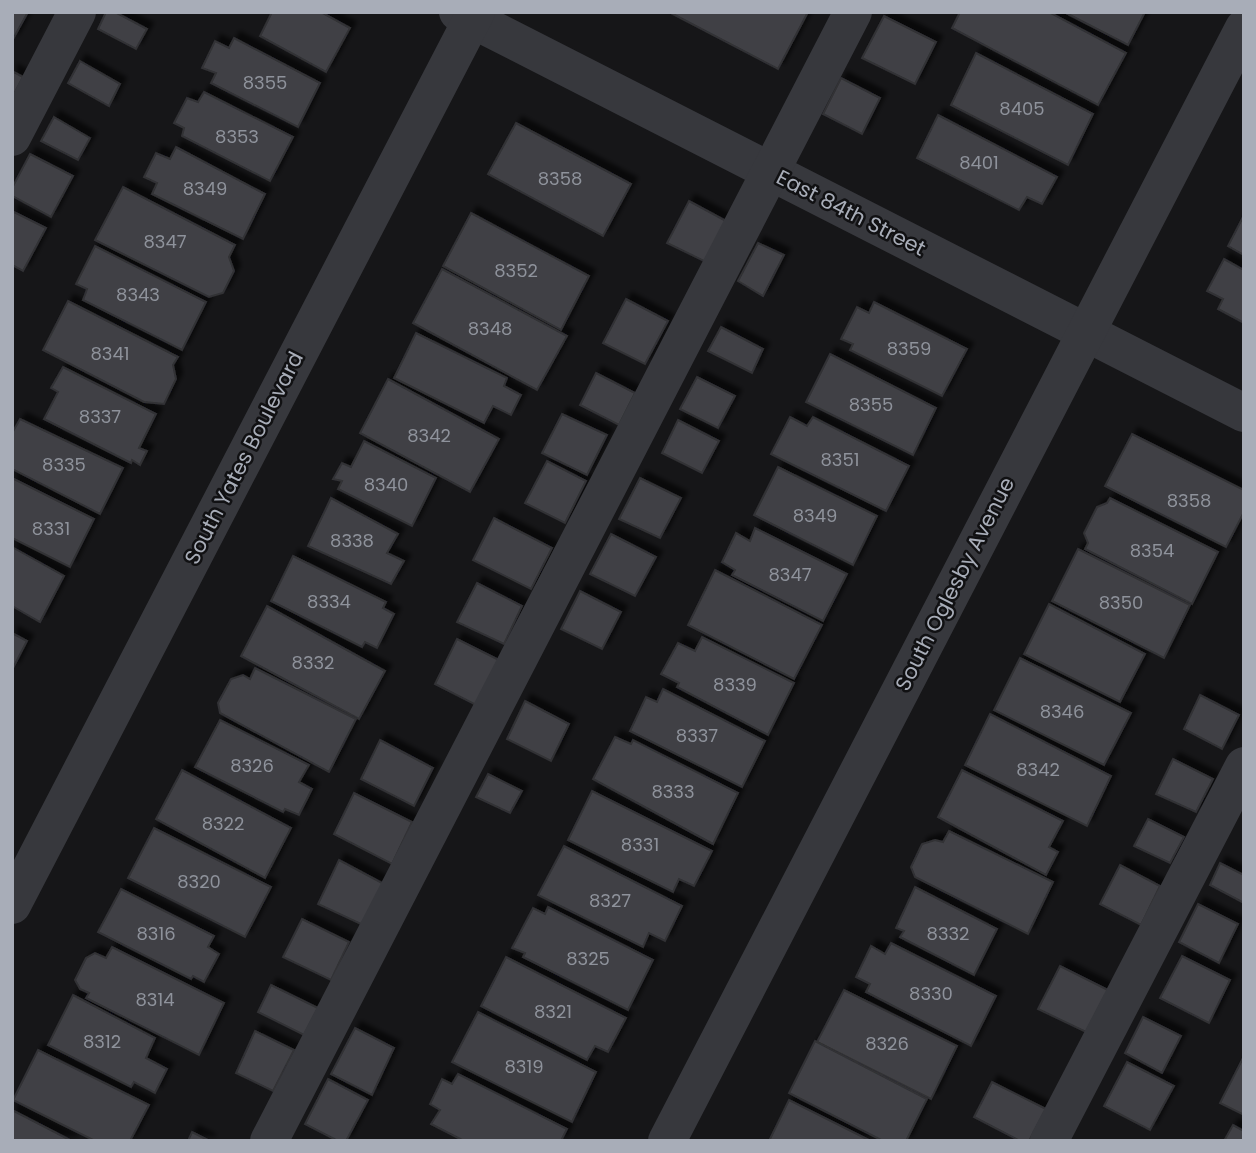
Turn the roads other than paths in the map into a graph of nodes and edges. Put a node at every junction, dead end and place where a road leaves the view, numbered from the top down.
1 (77, 12) edge
2 (853, 12) edge
3 (469, 15) edge
4 (1244, 28) edge
5 (12, 137) edge
6 (770, 172) junction
7 (1086, 332) junction
8 (1244, 413) edge
9 (1244, 766) edge
10 (12, 905) edge
11 (277, 1138) edge
12 (667, 1141) edge
13 (1049, 1141) edge

1 - 5 street
2 - 6 street
3 - 6 street, East 84th Street
3 - 10 street, South Yates Boulevard
4 - 7 street, South Oglesby Avenue
6 - 7 street, East 84th Street
6 - 11 street
7 - 8 street, East 84th Street
7 - 12 street, South Oglesby Avenue
9 - 13 street

